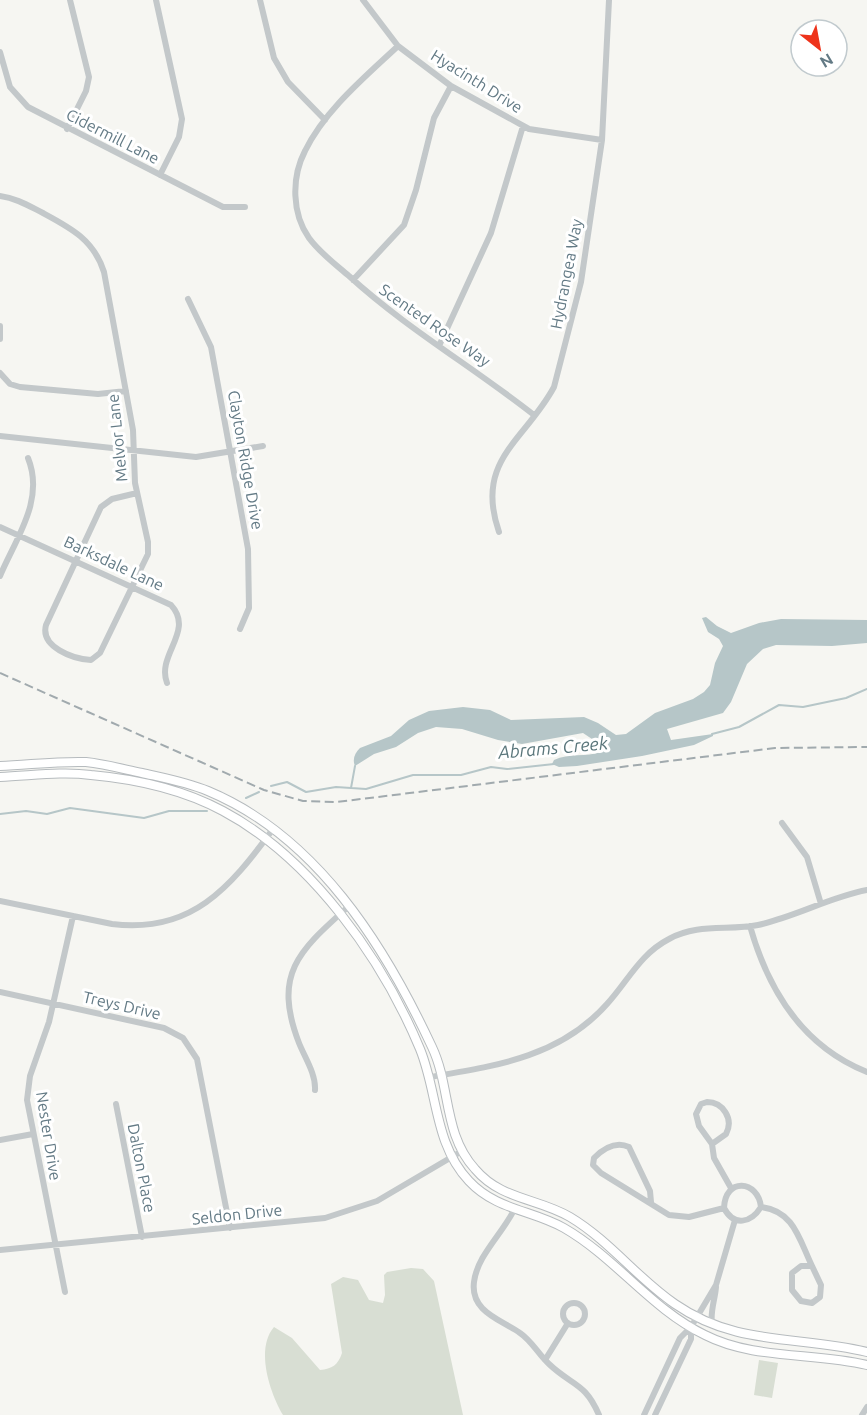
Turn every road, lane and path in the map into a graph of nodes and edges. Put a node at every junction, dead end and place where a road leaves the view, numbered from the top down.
1 (70, 0) edge
2 (156, 0) edge
3 (260, 0) edge
4 (363, 0) edge
5 (609, 0) edge
6 (398, 46) junction
7 (0, 52) edge
8 (451, 86) junction
9 (325, 120) junction
10 (523, 126) junction
11 (68, 129) junction
12 (602, 140) junction
13 (160, 175) junction
14 (0, 196) edge
15 (245, 207) dead end
16 (352, 280) junction
17 (188, 299) dead end
18 (0, 326) edge
19 (0, 339) edge
20 (439, 346) junction
21 (0, 373) edge
22 (126, 391) junction
23 (534, 415) junction
24 (0, 436) edge
25 (263, 446) dead end
26 (134, 451) junction
27 (231, 453) junction
28 (28, 458) dead end
29 (137, 493) junction
30 (0, 527) edge
31 (499, 532) dead end
32 (18, 536) junction
33 (76, 561) junction
34 (0, 576) edge
35 (132, 587) junction
36 (240, 629) dead end
37 (167, 683) dead end
38 (0, 766) edge
39 (0, 777) edge
40 (782, 823) dead end
41 (273, 829) junction
42 (266, 839) junction
43 (867, 890) edge
44 (0, 901) edge
45 (821, 904) junction
46 (350, 906) junction
47 (340, 914) junction
48 (73, 916) junction
49 (750, 926) junction
50 (0, 992) edge
51 (54, 1004) junction
52 (867, 1072) edge
53 (442, 1075) junction
54 (430, 1077) junction
55 (315, 1090) dead end
56 (116, 1104) dead end
57 (33, 1134) junction
58 (0, 1140) edge
59 (712, 1144) junction
60 (462, 1152) junction
61 (452, 1158) junction
62 (731, 1188) junction
63 (651, 1202) junction
64 (761, 1207) junction
65 (724, 1208) junction
66 (514, 1210) junction
67 (735, 1220) junction
68 (230, 1228) junction
69 (142, 1237) junction
70 (54, 1246) junction
71 (0, 1250) edge
72 (812, 1266) junction
73 (716, 1285) junction
74 (65, 1292) dead end
75 (697, 1316) junction
76 (568, 1323) dead end
77 (712, 1324) junction
78 (691, 1327) junction
79 (867, 1352) edge
80 (545, 1360) junction
81 (867, 1365) edge
82 (867, 1407) edge
83 (599, 1415) edge
84 (644, 1415) edge
85 (655, 1415) edge
86 (862, 1415) edge

1 - 11 street
2 - 13 street
3 - 9 street
4 - 6 street, Hyacinth Drive
5 - 12 street, Hydrangea Way
6 - 8 street, Hyacinth Drive
6 - 9 street, Scented Rose Way
7 - 11 street, Cidermill Lane
8 - 10 street, Hyacinth Drive
8 - 16 street
9 - 16 street, Scented Rose Way
10 - 12 street, Hyacinth Drive
10 - 20 street
11 - 13 street, Cidermill Lane
12 - 23 street, Hydrangea Way
13 - 15 street, Cidermill Lane
14 - 22 street, Melvor Lane
16 - 20 street, Scented Rose Way
17 - 27 street, Clayton Ridge Drive
18 - 19 street
20 - 23 street, Scented Rose Way
21 - 22 street
22 - 26 street, Melvor Lane
23 - 31 street, Hydrangea Way
24 - 26 street
25 - 27 street
26 - 27 street
26 - 29 street, Melvor Lane
27 - 36 street, Clayton Ridge Drive
28 - 32 street
29 - 33 street
29 - 35 street, Melvor Lane
30 - 32 street, Barksdale Lane
32 - 33 street, Barksdale Lane
32 - 34 street
33 - 35 street, Barksdale Lane
33 - 35 street, Melvor Lane
35 - 37 street, Barksdale Lane
38 - 41 main road
39 - 42 main road
40 - 45 street
41 - 42 street
41 - 46 main road
42 - 47 main road
42 - 48 street
43 - 45 street
44 - 48 street
45 - 49 street
46 - 47 street
46 - 53 main road
47 - 54 main road
47 - 55 street
48 - 51 street, Nester Drive
49 - 52 street
49 - 53 street
50 - 51 street, Treys Drive
51 - 57 street, Nester Drive
51 - 68 street, Treys Drive
53 - 54 street
53 - 60 main road
54 - 61 main road
56 - 69 street, Dalton Place
57 - 58 street
57 - 70 street, Nester Drive
59 - 59 street
59 - 62 street
60 - 61 street, Seldon Drive
60 - 75 main road
61 - 66 main road
61 - 68 street, Seldon Drive
62 - 64 street
62 - 65 street
63 - 63 street
63 - 65 street
64 - 67 street
64 - 72 street
65 - 67 street
66 - 78 main road
66 - 80 street
67 - 73 street
68 - 69 street, Seldon Drive
69 - 70 street, Seldon Drive
70 - 71 street, Seldon Drive
70 - 74 street, Nester Drive
72 - 72 street
73 - 75 street
73 - 77 street
75 - 77 main road
75 - 78 street
76 - 80 street
77 - 79 main road
78 - 81 main road
78 - 84 street
78 - 85 street
80 - 83 street
82 - 86 street

